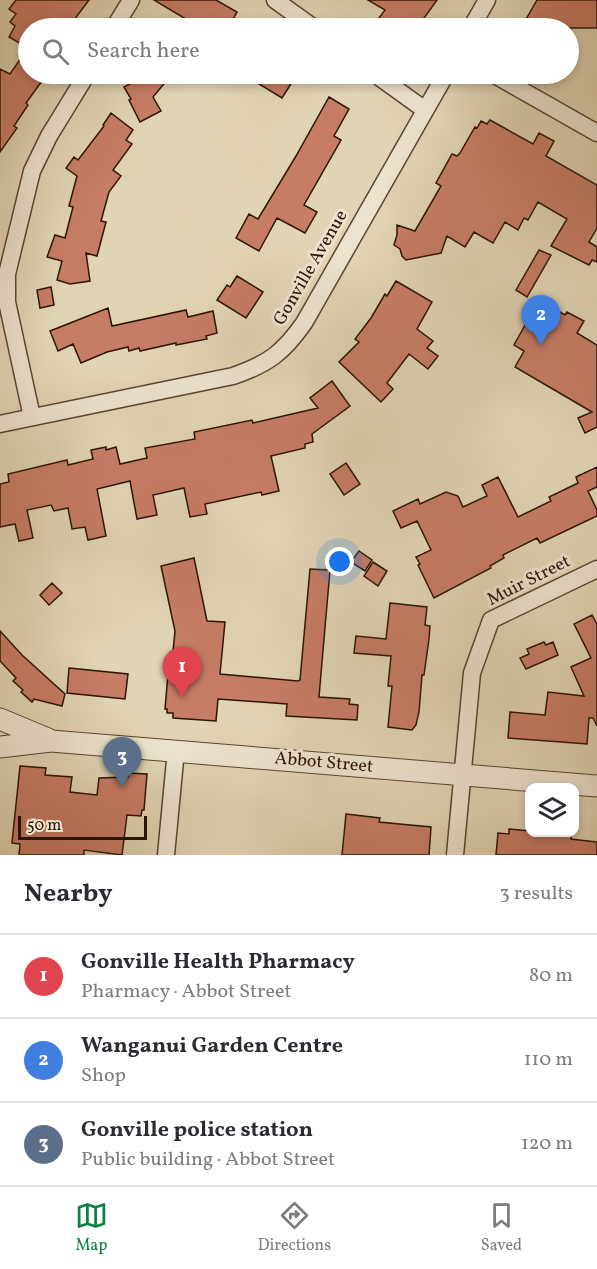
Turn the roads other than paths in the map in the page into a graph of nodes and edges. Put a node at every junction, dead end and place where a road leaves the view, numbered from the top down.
1 (131, 0) edge
2 (275, 0) edge
3 (487, 0) edge
4 (120, 18) edge
5 (300, 18) edge
6 (477, 18) edge
7 (81, 84) edge
8 (389, 84) edge
9 (440, 84) edge
10 (511, 84) edge
11 (425, 110) junction
12 (597, 133) edge
13 (32, 417) junction
14 (0, 424) edge
15 (597, 569) edge
16 (0, 719) edge
17 (51, 741) junction
18 (0, 747) edge
19 (176, 750) junction
20 (463, 775) junction
21 (597, 786) edge
22 (166, 855) edge
23 (455, 855) edge

1 - 4 street
2 - 5 street
3 - 6 street
7 - 13 street
8 - 11 street
9 - 11 street, Gonville Avenue
10 - 12 street
11 - 13 street, Gonville Avenue
13 - 14 street, Gonville Avenue
15 - 20 street, Muir Street
16 - 17 street, Abbot Street
17 - 18 street, Abbot Street
17 - 19 street, Abbot Street
19 - 20 street, Abbot Street
19 - 22 street
20 - 21 street, Abbot Street
20 - 23 street, Muir Street

